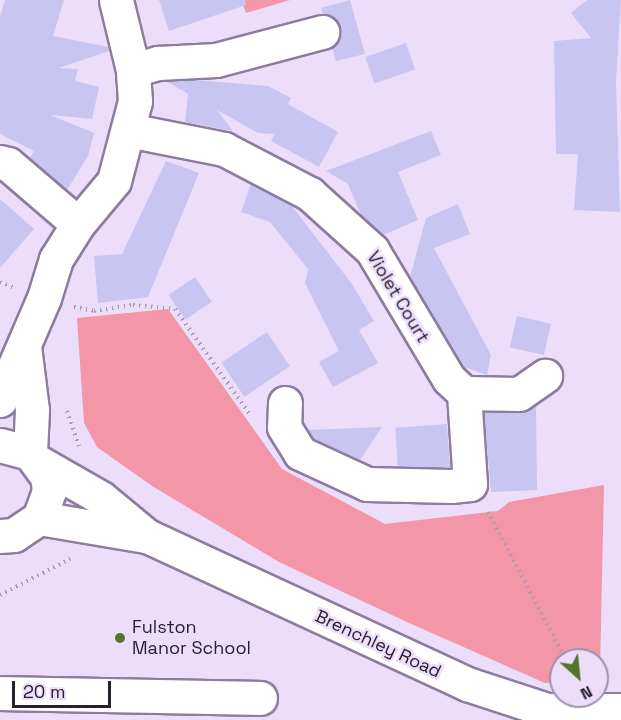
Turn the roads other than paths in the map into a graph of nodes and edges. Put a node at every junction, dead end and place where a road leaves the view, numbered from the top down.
1 (116, 0) edge
2 (322, 32) dead end
3 (133, 70) junction
4 (128, 130) junction
5 (0, 162) edge
6 (78, 224) junction
7 (24, 344) junction
8 (545, 376) dead end
9 (464, 393) junction
10 (0, 400) edge
11 (285, 403) dead end
12 (23, 454) edge
13 (13, 536) edge
14 (147, 536) junction
15 (0, 693) edge
16 (260, 698) dead end
17 (621, 710) edge

1 - 3 street
2 - 3 street
3 - 4 street
4 - 6 street
4 - 9 street, Violet Court
5 - 6 street
6 - 7 street
7 - 10 street
7 - 12 street
8 - 9 street
9 - 11 street
12 - 13 street
12 - 14 street, Brenchley Road
13 - 14 street, Brenchley Road
14 - 17 street, Brenchley Road
15 - 16 street

